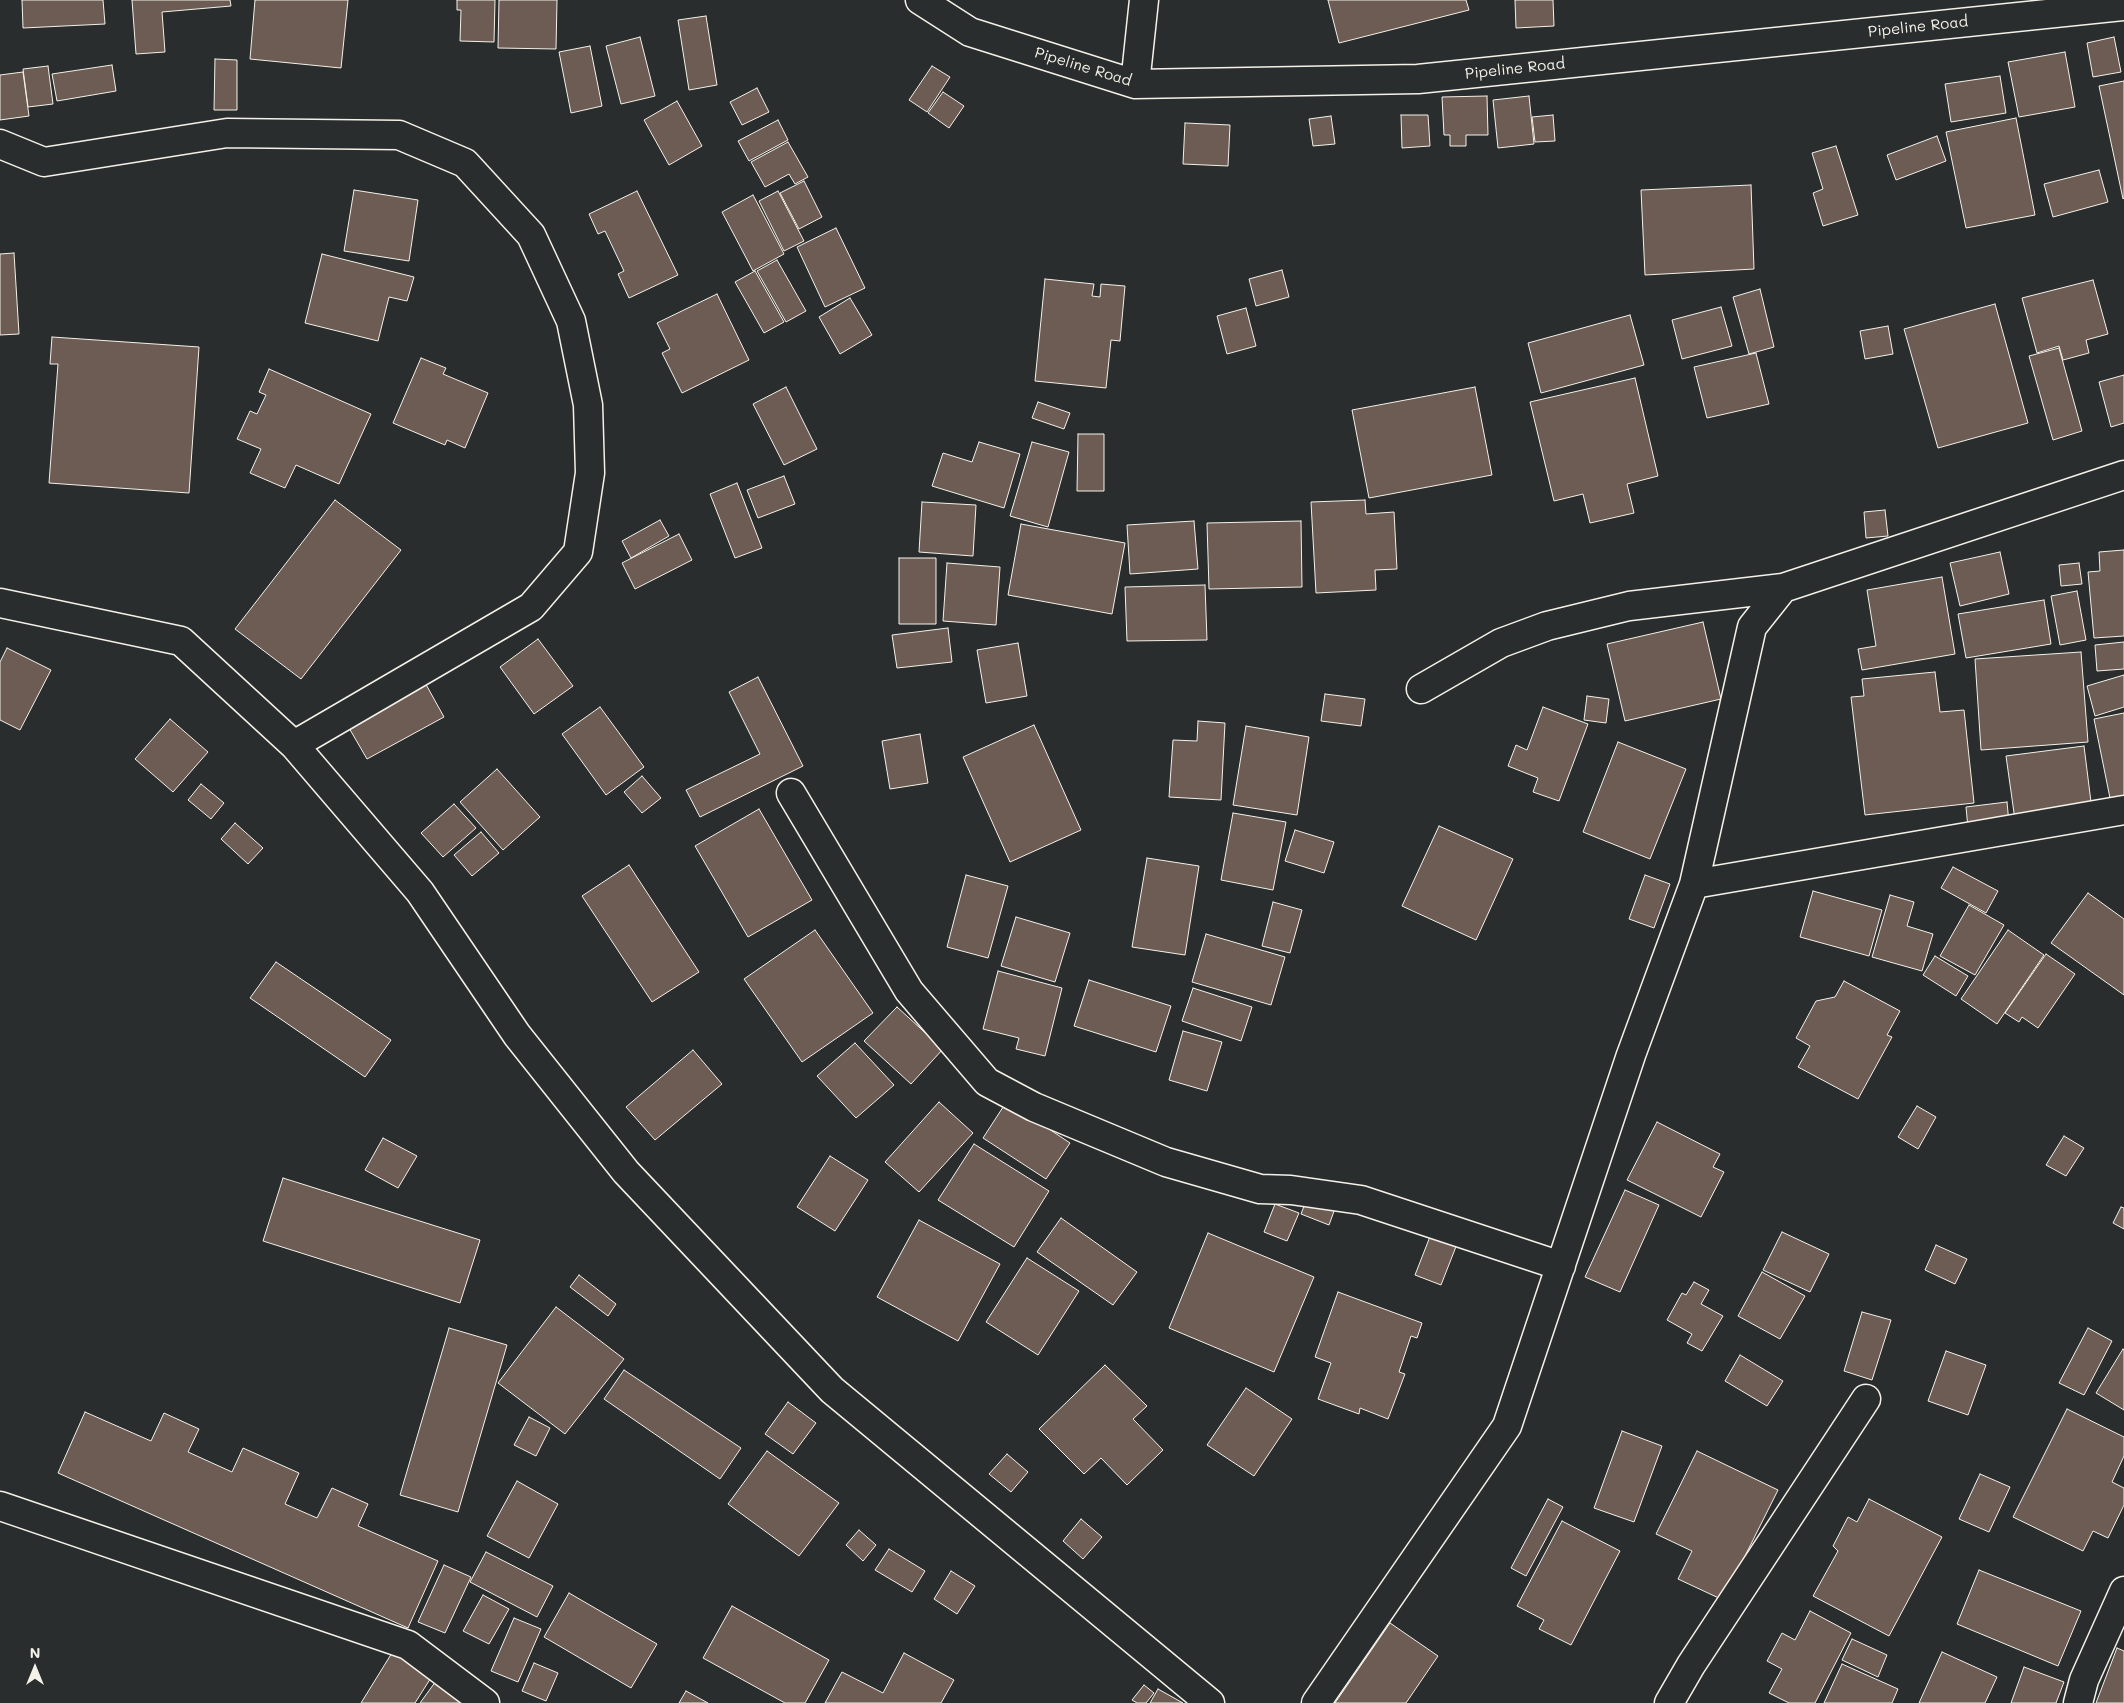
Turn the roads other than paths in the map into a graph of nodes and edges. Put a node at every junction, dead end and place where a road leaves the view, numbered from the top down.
1 (920, 0) edge
2 (1144, 0) edge
3 (2124, 6) edge
4 (1135, 84) junction
5 (0, 144) edge
6 (2124, 475) edge
7 (1784, 588) junction
8 (0, 603) edge
9 (1420, 689) dead end
10 (294, 744) junction
11 (791, 794) dead end
12 (2124, 810) edge
13 (1694, 884) junction
14 (1561, 1266) junction
15 (1866, 1399) dead end
16 (0, 1506) edge
17 (2124, 1591) edge
18 (485, 1703) edge
19 (1210, 1703) edge
20 (1316, 1703) edge
21 (1669, 1703) edge
22 (2078, 1703) edge

1 - 4 street, Pipeline Road
2 - 4 street
3 - 4 street, Pipeline Road
5 - 10 street
6 - 7 street
7 - 9 street
7 - 13 street
8 - 10 street
10 - 19 street
11 - 14 street
12 - 13 street
13 - 14 street
14 - 20 street
15 - 21 street
16 - 18 street
17 - 22 street

